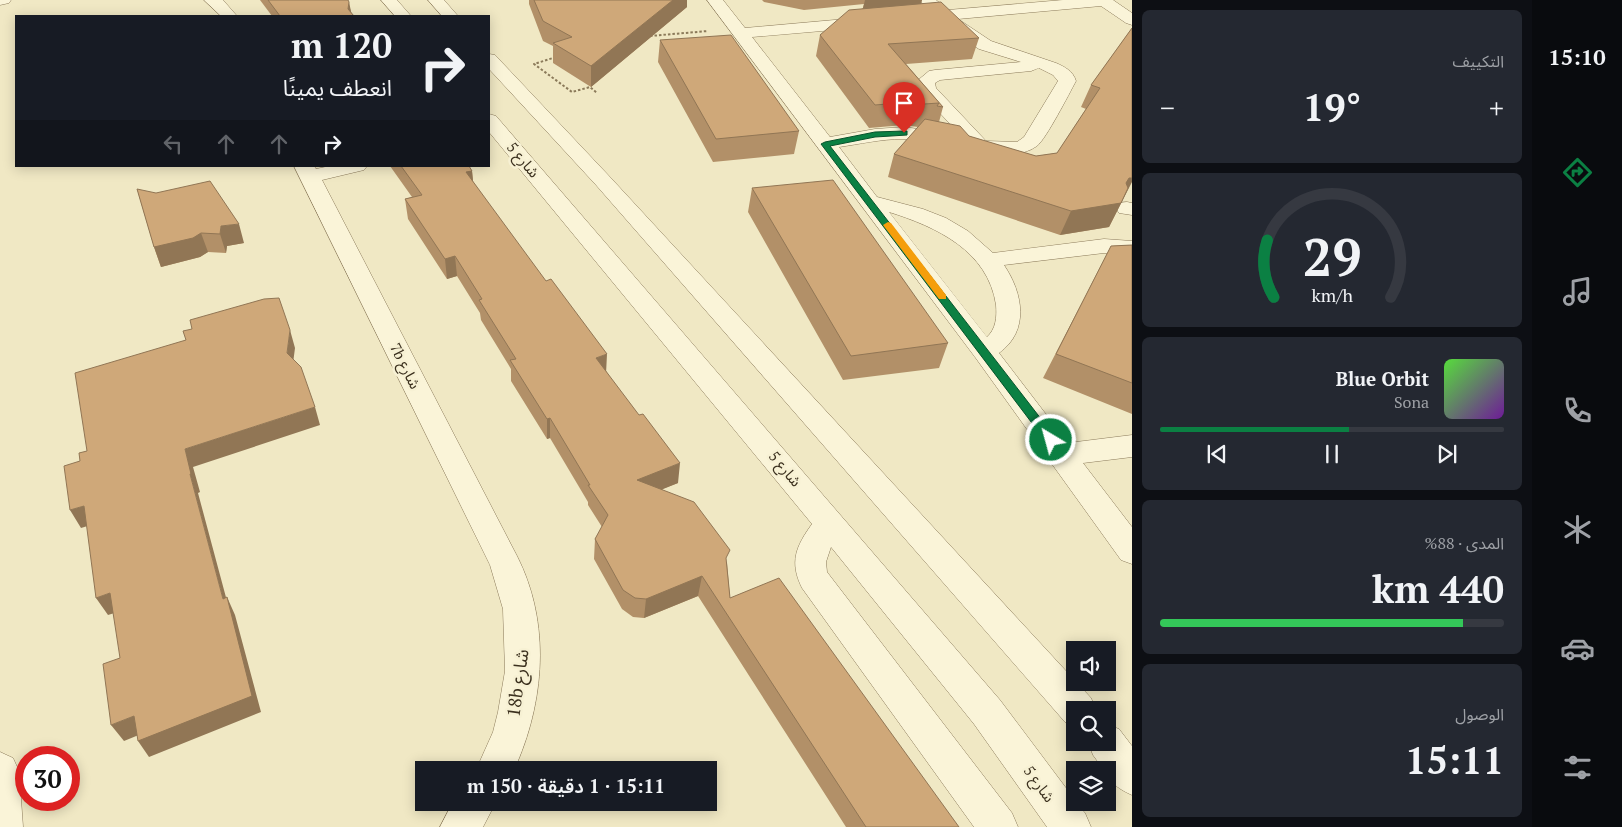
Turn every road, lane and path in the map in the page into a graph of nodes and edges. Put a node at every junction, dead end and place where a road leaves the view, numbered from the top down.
1 (212, 0) edge
2 (389, 0) edge
3 (436, 0) edge
4 (715, 0) edge
5 (927, 0) edge
6 (1106, 2) edge
7 (1132, 2) edge
8 (227, 15) edge
9 (402, 15) edge
10 (449, 15) edge
11 (946, 16) junction
12 (916, 18) edge
13 (887, 20) edge
14 (1132, 20) edge
15 (735, 26) junction
16 (643, 36) edge
17 (561, 56) edge
18 (490, 60) edge
19 (1045, 65) junction
20 (597, 93) dead end
21 (492, 129) edge
22 (825, 144) junction
23 (980, 146) junction
24 (349, 167) edge
25 (307, 172) edge
26 (870, 202) junction
27 (1132, 248) edge
28 (988, 260) junction
29 (984, 351) junction
30 (1132, 446) edge
31 (1062, 455) junction
32 (830, 523) junction
33 (1132, 552) edge
34 (506, 565) joint
35 (1070, 701) edge
36 (1116, 742) edge
37 (1113, 751) edge
38 (1132, 754) edge
39 (500, 761) edge
40 (0, 771) edge
41 (1132, 776) edge
42 (471, 811) edge
43 (4, 827) edge
44 (460, 827) edge
45 (998, 827) edge
46 (1070, 827) edge

1 - 8 street
2 - 9 street
3 - 10 street
4 - 15 street
5 - 11 street
6 - 7 street
6 - 11 street
6 - 14 street
11 - 12 street
11 - 19 street
13 - 15 street
15 - 16 path
15 - 22 street
17 - 20 path
18 - 35 street
19 - 23 street
19 - 23 street
21 - 32 street, شارع 5
22 - 23 street
22 - 26 street
24 - 25 street
25 - 34 street, 7b شارع
26 - 28 street
26 - 29 street
27 - 28 street
28 - 29 street
29 - 31 street
30 - 31 street
31 - 33 street
32 - 45 street
32 - 46 street, شارع 5
34 - 39 street, 18b شارع
36 - 38 street
37 - 41 street
40 - 43 street
42 - 44 street

